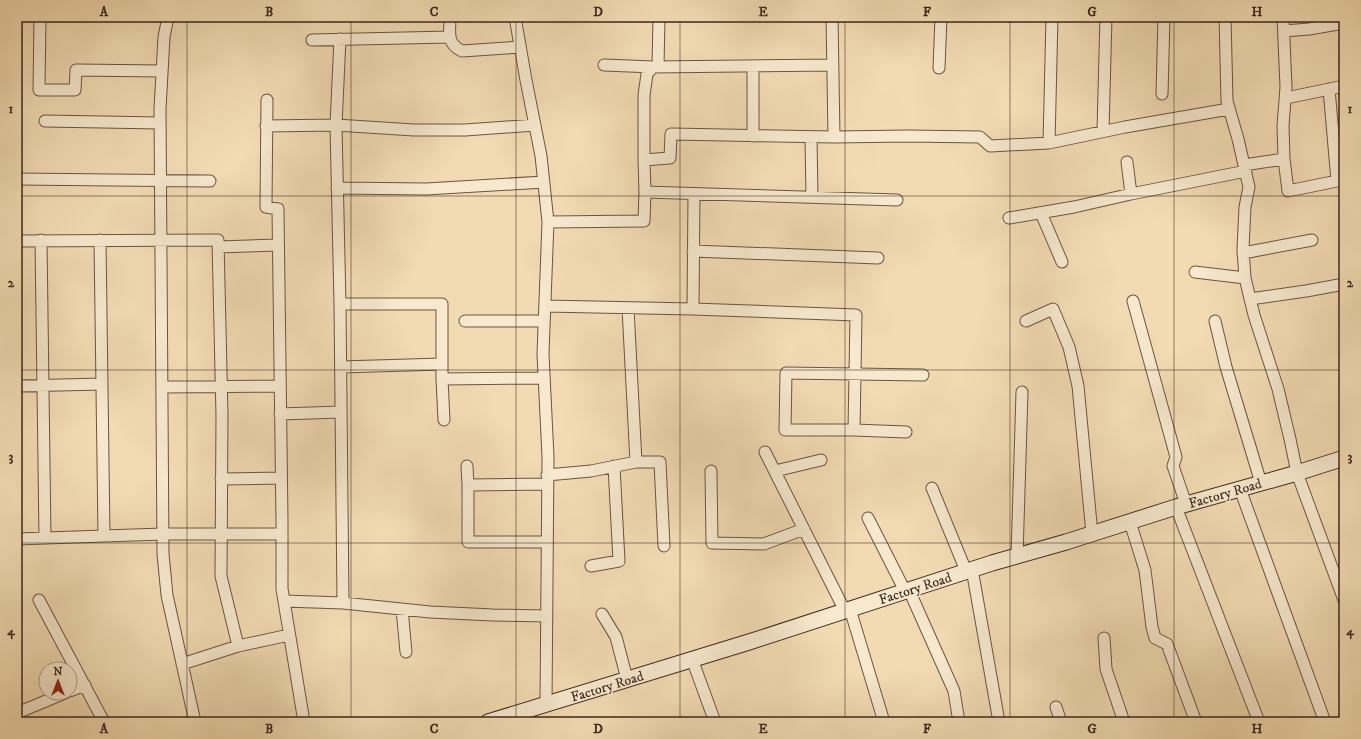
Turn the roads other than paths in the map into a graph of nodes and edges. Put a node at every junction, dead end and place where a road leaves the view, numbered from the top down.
1 (40, 17) edge
2 (168, 17) edge
3 (450, 17) edge
4 (515, 17) edge
5 (659, 17) edge
6 (832, 17) edge
7 (941, 17) edge
8 (1052, 17) edge
9 (1106, 17) edge
10 (1164, 17) edge
11 (1225, 17) edge
12 (1283, 17) edge
13 (1344, 23) edge
14 (1284, 31) junction
15 (450, 37) junction
16 (340, 39) junction
17 (312, 40) dead end
18 (520, 47) junction
19 (604, 65) dead end
20 (832, 65) junction
21 (753, 66) junction
22 (656, 67) junction
23 (939, 68) dead end
24 (162, 70) junction
25 (1344, 86) edge
26 (1329, 89) junction
27 (1162, 94) dead end
28 (1286, 98) junction
29 (267, 100) dead end
30 (1229, 109) junction
31 (45, 121) dead end
32 (160, 123) junction
33 (336, 125) junction
34 (535, 125) junction
35 (266, 126) junction
36 (1103, 131) junction
37 (752, 136) junction
38 (811, 137) junction
39 (834, 137) junction
40 (1049, 143) junction
41 (1284, 159) junction
42 (644, 160) junction
43 (1127, 162) dead end
44 (1245, 168) junction
45 (17, 179) edge
46 (161, 181) junction
47 (210, 181) dead end
48 (544, 182) junction
49 (337, 188) junction
50 (645, 192) junction
51 (694, 194) junction
52 (1131, 194) junction
53 (812, 197) junction
54 (897, 200) dead end
55 (1041, 213) junction
56 (1009, 218) dead end
57 (548, 222) junction
58 (161, 239) junction
59 (41, 240) junction
60 (100, 240) junction
61 (1312, 240) dead end
62 (17, 241) edge
63 (278, 246) junction
64 (218, 247) junction
65 (693, 251) junction
66 (1243, 253) junction
67 (878, 258) dead end
68 (1062, 262) dead end
69 (1195, 272) dead end
70 (1245, 278) junction
71 (1344, 284) edge
72 (1250, 299) junction
73 (1133, 301) dead end
74 (340, 304) junction
75 (545, 306) junction
76 (628, 308) junction
77 (693, 309) junction
78 (465, 321) dead end
79 (544, 321) junction
80 (1026, 321) dead end
81 (1215, 321) dead end
82 (442, 364) junction
83 (341, 367) junction
84 (855, 374) junction
85 (923, 375) dead end
86 (544, 378) junction
87 (442, 379) junction
88 (102, 384) junction
89 (17, 386) edge
90 (43, 386) junction
91 (162, 386) junction
92 (221, 386) junction
93 (280, 386) junction
94 (1022, 392) dead end
95 (341, 412) junction
96 (280, 414) junction
97 (444, 420) dead end
98 (854, 430) junction
99 (906, 432) dead end
100 (765, 452) dead end
101 (1344, 458) edge
102 (821, 460) dead end
103 (636, 462) junction
104 (467, 466) dead end
105 (614, 466) junction
106 (711, 471) dead end
107 (775, 471) junction
108 (1297, 473) junction
109 (281, 478) junction
110 (221, 479) junction
111 (547, 479) junction
112 (1261, 483) junction
113 (468, 485) junction
114 (932, 488) dead end
115 (1240, 489) junction
116 (1181, 505) junction
117 (868, 518) dead end
118 (1130, 522) junction
119 (804, 529) junction
120 (163, 534) junction
121 (221, 534) junction
122 (282, 534) junction
123 (1092, 534) junction
124 (104, 536) junction
125 (44, 538) junction
126 (17, 539) edge
127 (547, 542) junction
128 (664, 546) dead end
129 (1017, 556) junction
130 (591, 566) dead end
131 (969, 570) junction
132 (907, 591) junction
133 (39, 600) dead end
134 (1344, 600) edge
135 (284, 601) junction
136 (343, 603) junction
137 (402, 609) junction
138 (848, 610) junction
139 (602, 614) dead end
140 (547, 616) junction
141 (289, 635) junction
142 (1104, 638) dead end
143 (238, 646) junction
144 (406, 652) dead end
145 (692, 660) junction
146 (182, 664) junction
147 (627, 679) junction
148 (85, 685) junction
149 (78, 688) edge
150 (46, 701) edge
151 (546, 704) junction
152 (1056, 707) dead end
153 (17, 713) edge
154 (509, 719) edge
155 (104, 722) edge
156 (195, 722) edge
157 (304, 722) edge
158 (488, 722) edge
159 (714, 722) edge
160 (884, 722) edge
161 (959, 722) edge
162 (999, 722) edge
163 (1061, 722) edge
164 (1124, 722) edge
165 (1196, 722) edge
166 (1259, 722) edge
167 (1325, 722) edge

1 - 24 street
2 - 24 street
3 - 15 street
4 - 18 street
5 - 22 street
6 - 20 street
7 - 23 street
8 - 40 street
9 - 36 street
10 - 27 street
11 - 30 street
12 - 14 street
13 - 14 street
14 - 28 street
15 - 16 street
15 - 18 street
16 - 17 street
16 - 33 street
18 - 34 street
19 - 22 street
20 - 21 street
20 - 39 street
21 - 22 street
21 - 37 street
22 - 42 street
24 - 32 street
25 - 26 street
26 - 28 street
26 - 41 street
28 - 41 street
29 - 35 street
30 - 36 street
30 - 44 street
31 - 32 street
32 - 46 street
33 - 34 street
33 - 35 street
33 - 49 street
34 - 48 street
35 - 63 street
36 - 40 street
37 - 38 street
37 - 42 street
38 - 39 street
38 - 53 street
39 - 40 street
41 - 44 street
42 - 50 street
43 - 52 street
44 - 52 street
44 - 66 street
45 - 46 street
46 - 47 street
46 - 58 street
48 - 49 street
48 - 57 street
49 - 74 street
50 - 51 street
50 - 57 street
51 - 53 street
51 - 65 street
52 - 55 street
53 - 54 street
55 - 56 street
55 - 68 street
57 - 75 street
58 - 60 street
58 - 64 street
58 - 91 street
59 - 60 street
59 - 62 street
59 - 90 street
60 - 88 street
61 - 66 street
63 - 64 street
63 - 93 street
64 - 92 street
65 - 67 street
65 - 77 street
66 - 70 street
69 - 70 street
70 - 72 street
71 - 72 street
72 - 108 street
73 - 116 street
74 - 82 street
74 - 83 street
75 - 76 street
75 - 79 street
76 - 77 street
76 - 103 street
77 - 84 street
78 - 79 street
79 - 86 street
80 - 123 street
81 - 112 street
82 - 83 street
82 - 87 street
83 - 95 street
84 - 85 street
84 - 98 street
84 - 98 street
86 - 87 street
86 - 111 street
87 - 97 street
88 - 90 street
88 - 124 street
89 - 90 street
90 - 125 street
91 - 92 street
91 - 120 street
92 - 93 street
92 - 110 street
93 - 96 street
94 - 129 street
95 - 96 street
95 - 136 street
96 - 109 street
98 - 99 street
100 - 107 street
101 - 108 main road, Factory Road
102 - 107 street
103 - 105 street
103 - 128 street
104 - 113 street
105 - 111 street
105 - 130 street
106 - 119 street
107 - 119 street
108 - 112 main road, Factory Road
108 - 134 street
109 - 110 street
109 - 122 street
110 - 121 street
111 - 113 street
111 - 127 street
112 - 115 main road, Factory Road
113 - 127 street
114 - 131 street
115 - 116 main road, Factory Road
115 - 167 street
116 - 118 main road, Factory Road
116 - 166 street
117 - 132 street
118 - 123 main road, Factory Road
118 - 165 street
119 - 138 street
120 - 121 street
120 - 124 street
120 - 146 street
121 - 122 street
121 - 143 street
122 - 135 street
123 - 129 main road, Factory Road
124 - 125 street
125 - 126 street
127 - 140 street
129 - 131 main road, Factory Road
131 - 132 main road, Factory Road
131 - 162 street
132 - 138 main road, Factory Road
132 - 161 street
133 - 148 street
135 - 136 street
135 - 141 street
136 - 137 street
137 - 140 street
137 - 144 street
138 - 145 main road, Factory Road
138 - 160 street
139 - 147 street
140 - 151 street
141 - 143 street
141 - 157 street
142 - 164 street
143 - 146 street
145 - 147 main road, Factory Road
145 - 159 street
146 - 156 street
147 - 151 main road, Factory Road
148 - 149 street
148 - 155 street
150 - 153 street
151 - 154 main road, Factory Road
152 - 163 street
154 - 158 main road, Factory Road

